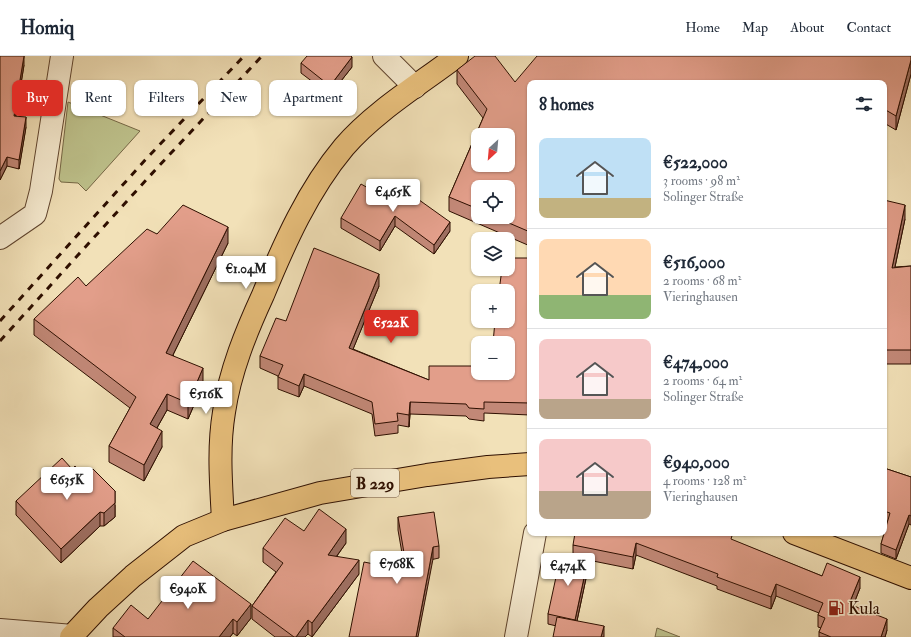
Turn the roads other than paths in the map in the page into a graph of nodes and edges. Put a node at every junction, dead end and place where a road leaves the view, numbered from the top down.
1 (62, 56) edge
2 (384, 56) edge
3 (457, 56) edge
4 (416, 87) junction
5 (0, 238) edge
6 (527, 464) edge
7 (224, 520) junction
8 (534, 536) edge
9 (802, 536) edge
10 (911, 578) edge
11 (0, 630) edge
12 (72, 636) edge
13 (516, 637) edge

1 - 5 street
2 - 4 street
3 - 4 main road
4 - 7 main road
6 - 7 main road, B 229
7 - 12 main road, B 229
8 - 13 street
9 - 10 main road
11 - 12 street

